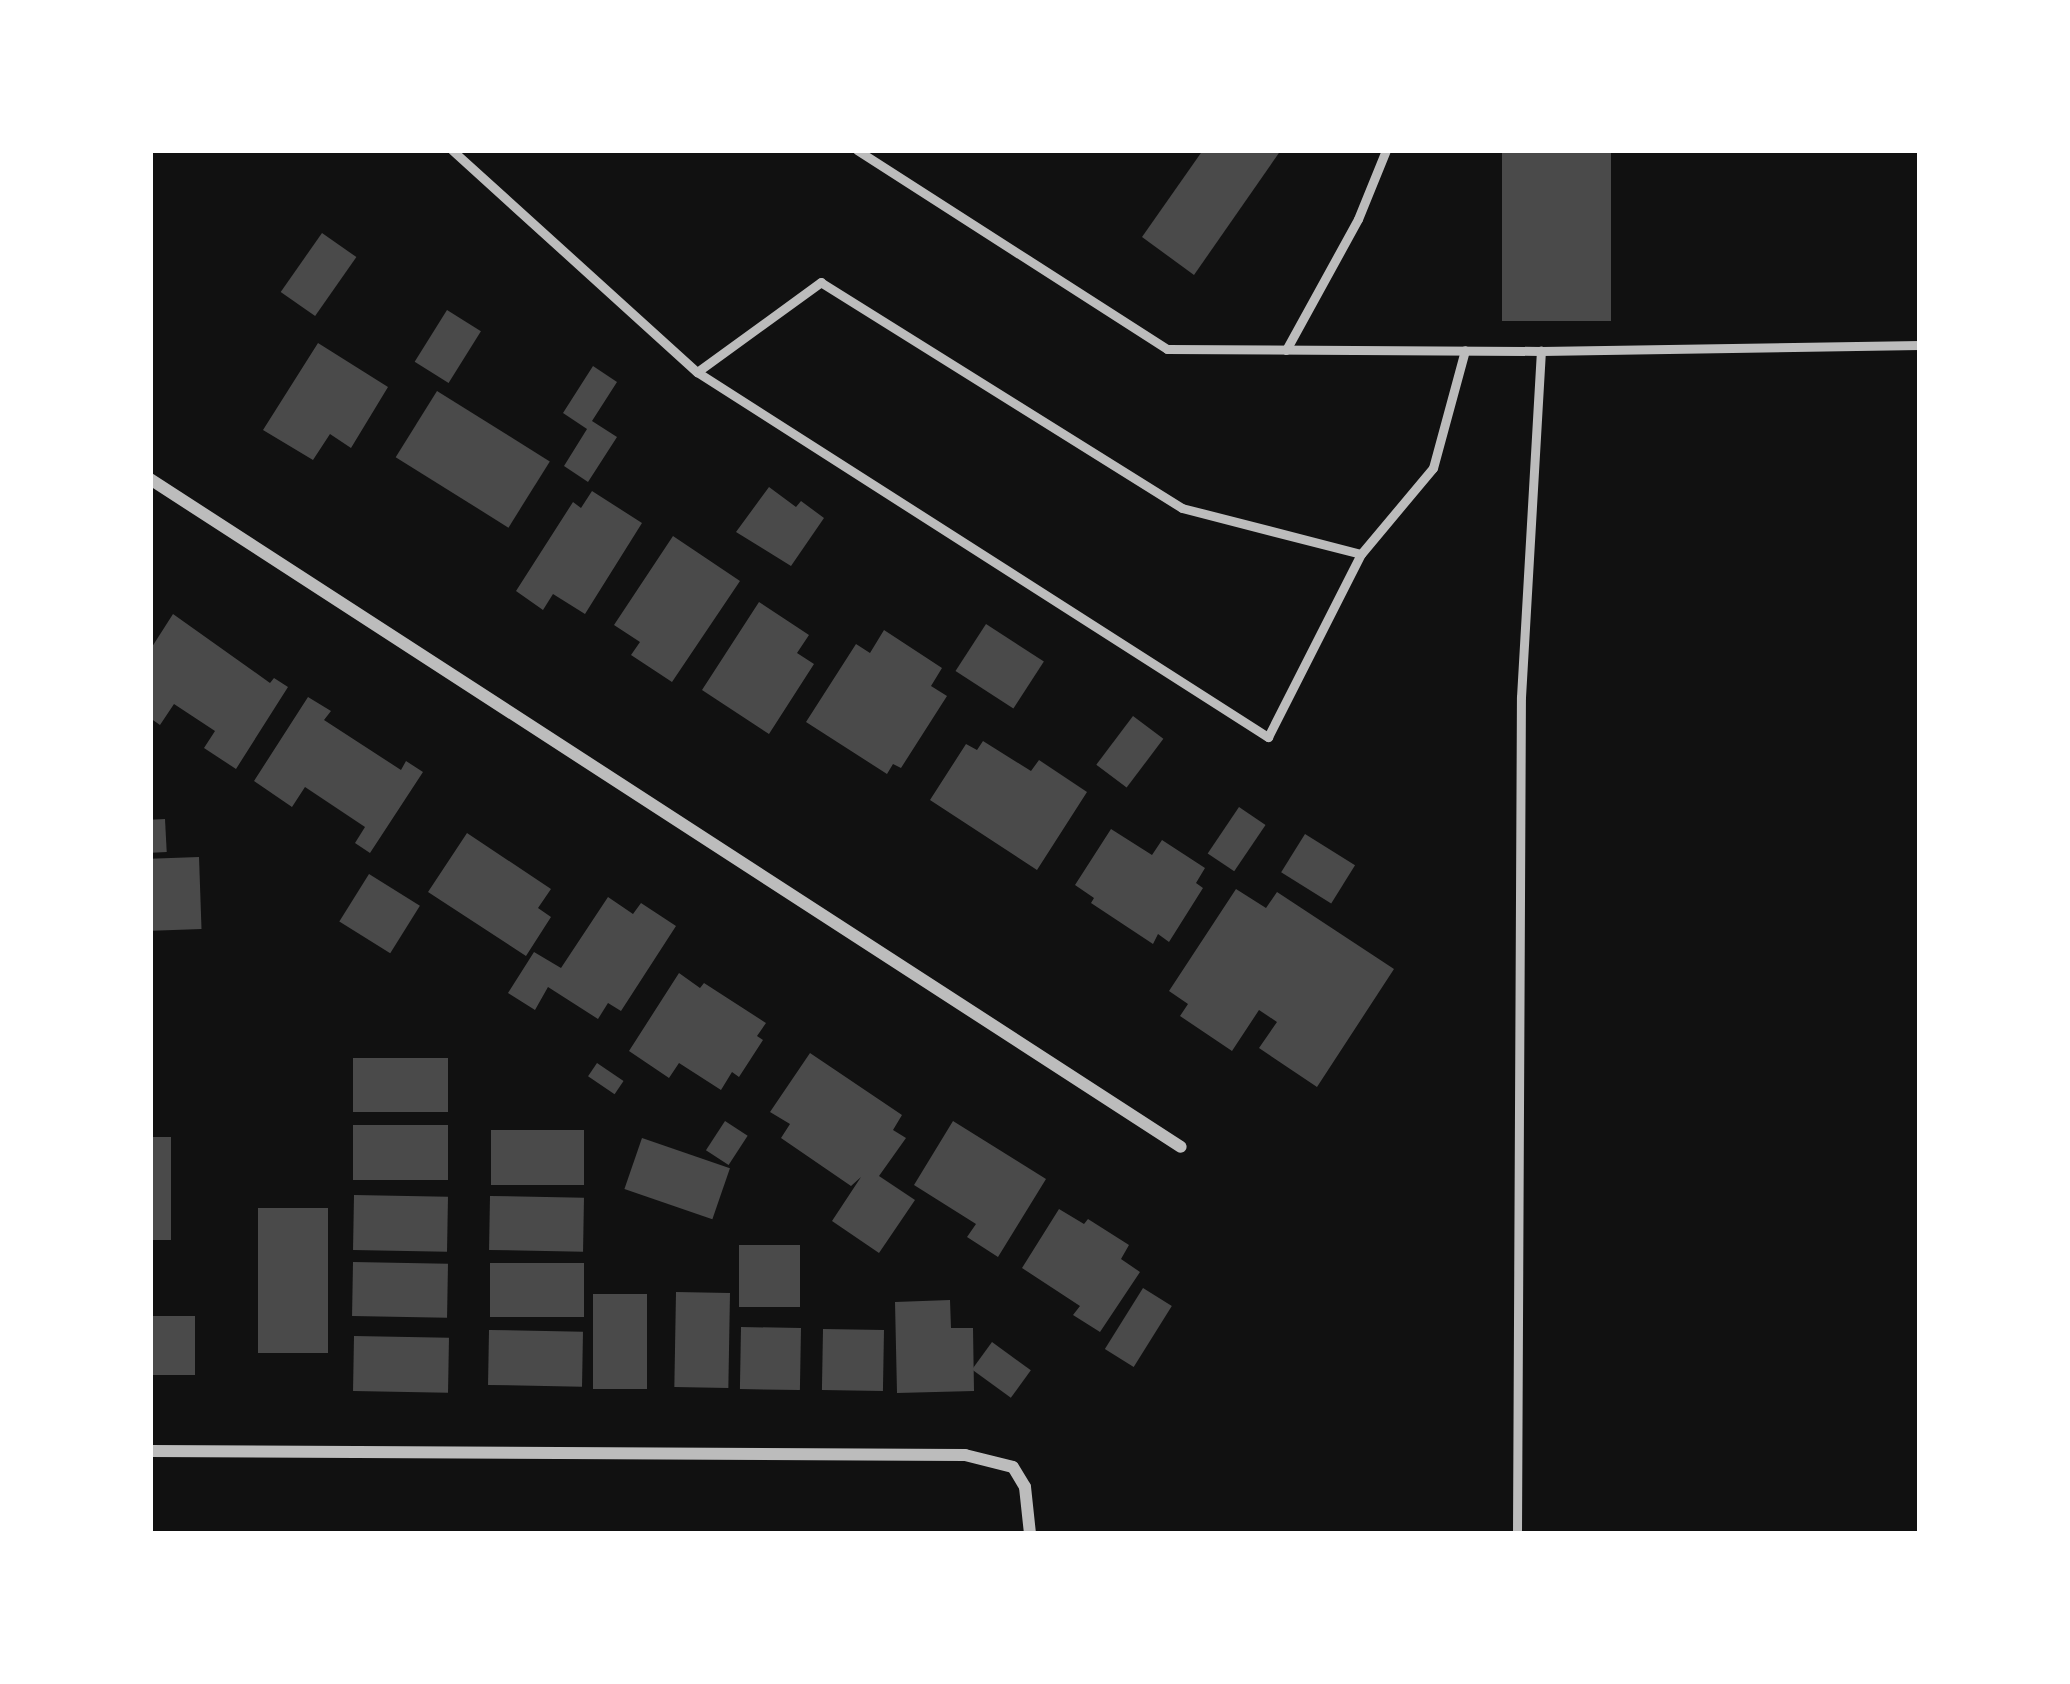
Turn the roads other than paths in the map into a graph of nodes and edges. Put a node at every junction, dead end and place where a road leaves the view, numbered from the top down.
1 (452, 150) edge
2 (857, 150) edge
3 (1386, 150) edge
4 (1920, 344) edge
5 (1286, 350) junction
6 (1465, 350) junction
7 (1541, 351) junction
8 (697, 372) junction
9 (150, 479) edge
10 (1360, 554) junction
11 (1181, 1148) dead end
12 (150, 1451) edge
13 (1030, 1534) edge
14 (1517, 1534) edge

1 - 8 lane
2 - 5 lane
3 - 5 lane
4 - 7 lane
5 - 6 lane
6 - 7 lane
6 - 10 lane
7 - 14 lane
8 - 10 lane
8 - 10 lane
9 - 11 street
12 - 13 street

